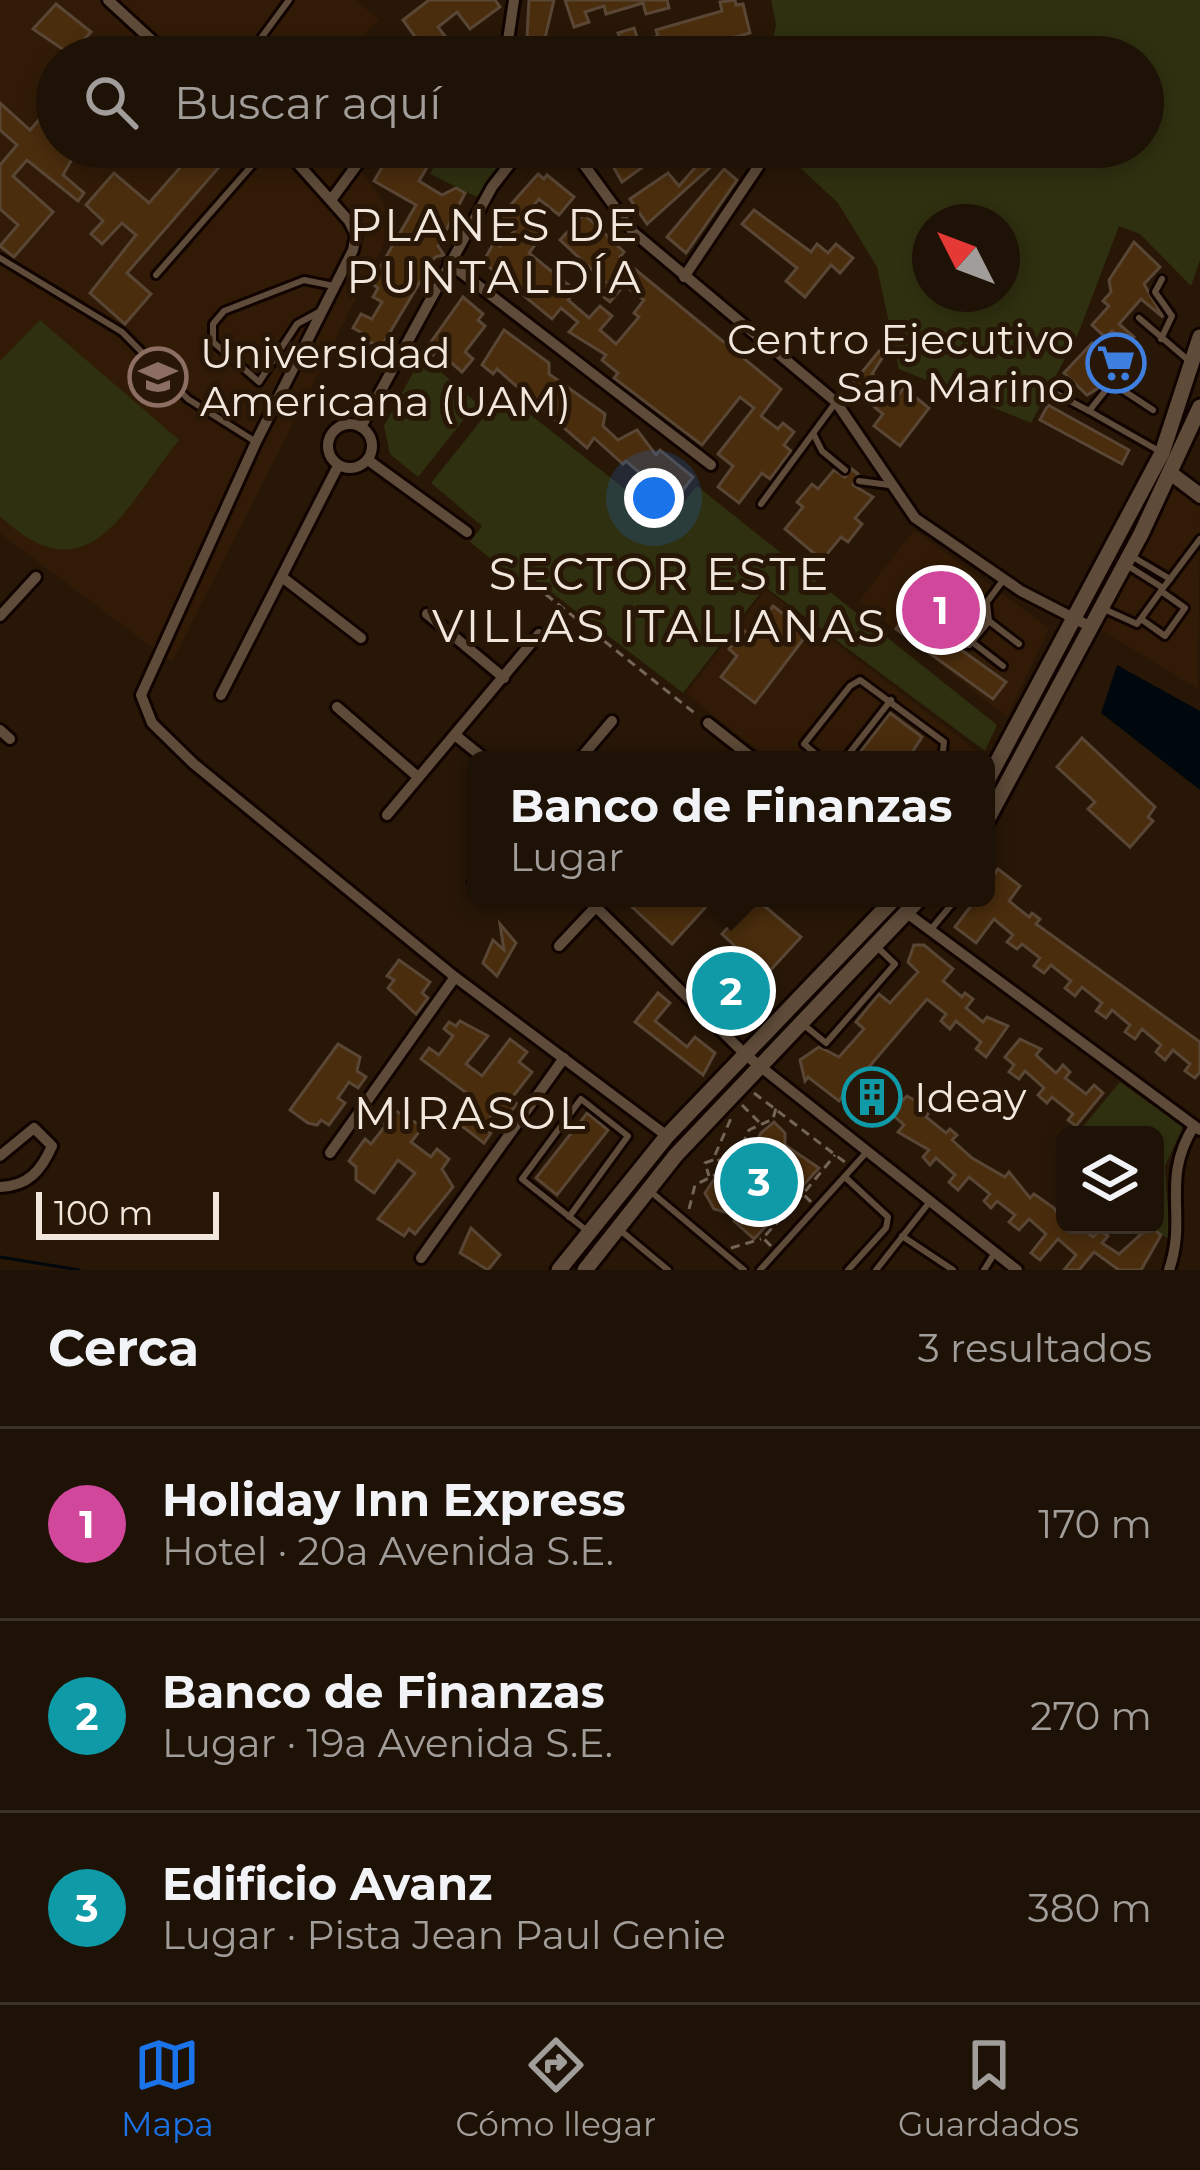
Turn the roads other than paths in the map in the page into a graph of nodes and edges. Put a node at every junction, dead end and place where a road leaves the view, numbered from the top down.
1 (108, 0) edge
2 (289, 0) edge
3 (514, 0) edge
4 (147, 36) edge
5 (263, 36) edge
6 (511, 36) edge
7 (250, 168) edge
8 (302, 168) edge
9 (355, 168) edge
10 (507, 168) edge
11 (585, 168) edge
12 (757, 168) edge
13 (332, 200) junction
14 (0, 258) edge
15 (449, 263) junction
16 (156, 275) dead end
17 (684, 277) junction
18 (1162, 279) dead end
19 (334, 286) junction
20 (321, 311) junction
21 (1139, 318) dead end
22 (1200, 337) edge
23 (1161, 338) junction
24 (1191, 362) junction
25 (1112, 383) dead end
26 (1106, 391) dead end
27 (1055, 393) dead end
28 (836, 403) junction
29 (1200, 407) edge
30 (1154, 410) dead end
31 (1088, 411) junction
32 (1196, 423) edge
33 (361, 427) junction
34 (814, 435) junction
35 (256, 442) junction
36 (1162, 453) junction
37 (368, 460) junction
38 (711, 465) dead end
39 (338, 466) junction
40 (845, 470) dead end
41 (1172, 473) junction
42 (859, 481) dead end
43 (889, 485) junction
44 (1200, 494) edge
45 (761, 504) dead end
46 (467, 532) dead end
47 (1200, 539) edge
48 (1127, 560) junction
49 (36, 577) dead end
50 (282, 577) junction
51 (1170, 579) junction
52 (1004, 580) junction
53 (1162, 590) junction
54 (987, 603) junction
55 (1100, 608) junction
56 (427, 614) dead end
57 (978, 614) dead end
58 (0, 616) edge
59 (1070, 616) junction
60 (1141, 619) junction
61 (989, 621) junction
62 (1091, 627) junction
63 (539, 634) dead end
64 (960, 637) dead end
65 (361, 638) dead end
66 (972, 642) junction
67 (1019, 644) dead end
68 (1003, 667) dead end
69 (503, 678) junction
70 (221, 695) dead end
71 (891, 700) junction
72 (337, 707) dead end
73 (612, 721) dead end
74 (708, 723) road end
75 (455, 735) junction
76 (475, 751) edge
77 (587, 751) edge
78 (744, 751) edge
79 (812, 751) edge
80 (851, 751) edge
81 (943, 751) edge
82 (995, 765) edge
83 (418, 777) junction
84 (995, 804) edge
85 (387, 815) dead end
86 (595, 907) edge
87 (602, 907) edge
88 (887, 907) edge
89 (906, 907) edge
90 (906, 907) edge
91 (910, 907) edge
92 (950, 907) edge
93 (930, 931) junction
94 (875, 945) junction
95 (559, 946) dead end
96 (857, 964) junction
97 (455, 977) junction
98 (801, 1023) junction
99 (563, 1058) junction
100 (754, 1061) junction
101 (1197, 1128) edge
102 (668, 1136) junction
103 (331, 1153) dead end
104 (865, 1154) junction
105 (0, 1156) edge
106 (844, 1177) junction
107 (0, 1187) edge
108 (647, 1190) junction
109 (928, 1204) junction
110 (569, 1216) junction
111 (618, 1228) junction
112 (589, 1232) junction
113 (902, 1236) junction
114 (994, 1254) junction
115 (421, 1258) dead end
116 (559, 1270) edge
117 (585, 1270) edge
118 (668, 1270) edge
119 (744, 1270) edge
120 (760, 1270) edge
121 (848, 1270) edge
122 (876, 1270) edge
123 (953, 1270) edge
124 (984, 1270) edge
125 (1017, 1270) edge
126 (1169, 1270) edge

1 - 4 street
2 - 5 lane
3 - 6 street
7 - 16 lane
8 - 13 street
9 - 13 street
10 - 15 street
11 - 17 street
12 - 17 street
13 - 19 street
14 - 35 lane
15 - 33 street
15 - 38 street
17 - 28 street
18 - 23 lane
19 - 20 street
19 - 20 lane
20 - 35 street
21 - 23 lane
22 - 24 main road
23 - 24 lane
24 - 36 main road
25 - 30 lane
26 - 31 lane
27 - 31 lane
28 - 34 lane
28 - 43 street
29 - 32 main road
31 - 36 lane
32 - 41 main road
33 - 37 street
33 - 39 street
34 - 40 lane
34 - 45 lane
35 - 97 street
36 - 59 main road
37 - 39 street
37 - 46 street
39 - 50 street
41 - 44 street
41 - 48 main road
42 - 43 lane
43 - 52 street
47 - 51 lane
48 - 51 lane
48 - 53 lane
48 - 55 main road
49 - 58 street
50 - 65 street
50 - 70 street
51 - 53 lane
52 - 54 lane
52 - 59 street
53 - 60 lane
53 - 60 lane
54 - 57 lane
54 - 61 lane
55 - 60 lane
55 - 62 main road
56 - 69 street
59 - 62 street
59 - 82 main road
61 - 66 lane
61 - 67 lane
62 - 84 main road
63 - 69 street
64 - 66 lane
66 - 68 lane
69 - 75 street
71 - 79 lane
71 - 80 lane
71 - 81 lane
72 - 83 street
73 - 77 street
74 - 78 street
75 - 76 street
75 - 83 street
83 - 85 street
86 - 95 street
87 - 100 street
88 - 100 main road
89 - 94 main road
90 - 96 main road
91 - 93 street
92 - 93 lane
93 - 101 street
94 - 96 main road
94 - 98 lane
96 - 98 main road
97 - 99 street
97 - 103 street
98 - 100 main road
99 - 102 street
99 - 115 street
100 - 102 main road
100 - 104 street
100 - 108 main road
101 - 126 street
102 - 112 main road
104 - 106 lane
104 - 109 street
105 - 107 street
106 - 120 lane
106 - 121 lane
108 - 111 main road
108 - 119 lane
109 - 113 lane
109 - 114 street
110 - 110 lane
110 - 112 lane
111 - 117 main road
111 - 118 lane
112 - 116 main road
113 - 122 lane
113 - 123 lane
114 - 124 lane
114 - 125 street

